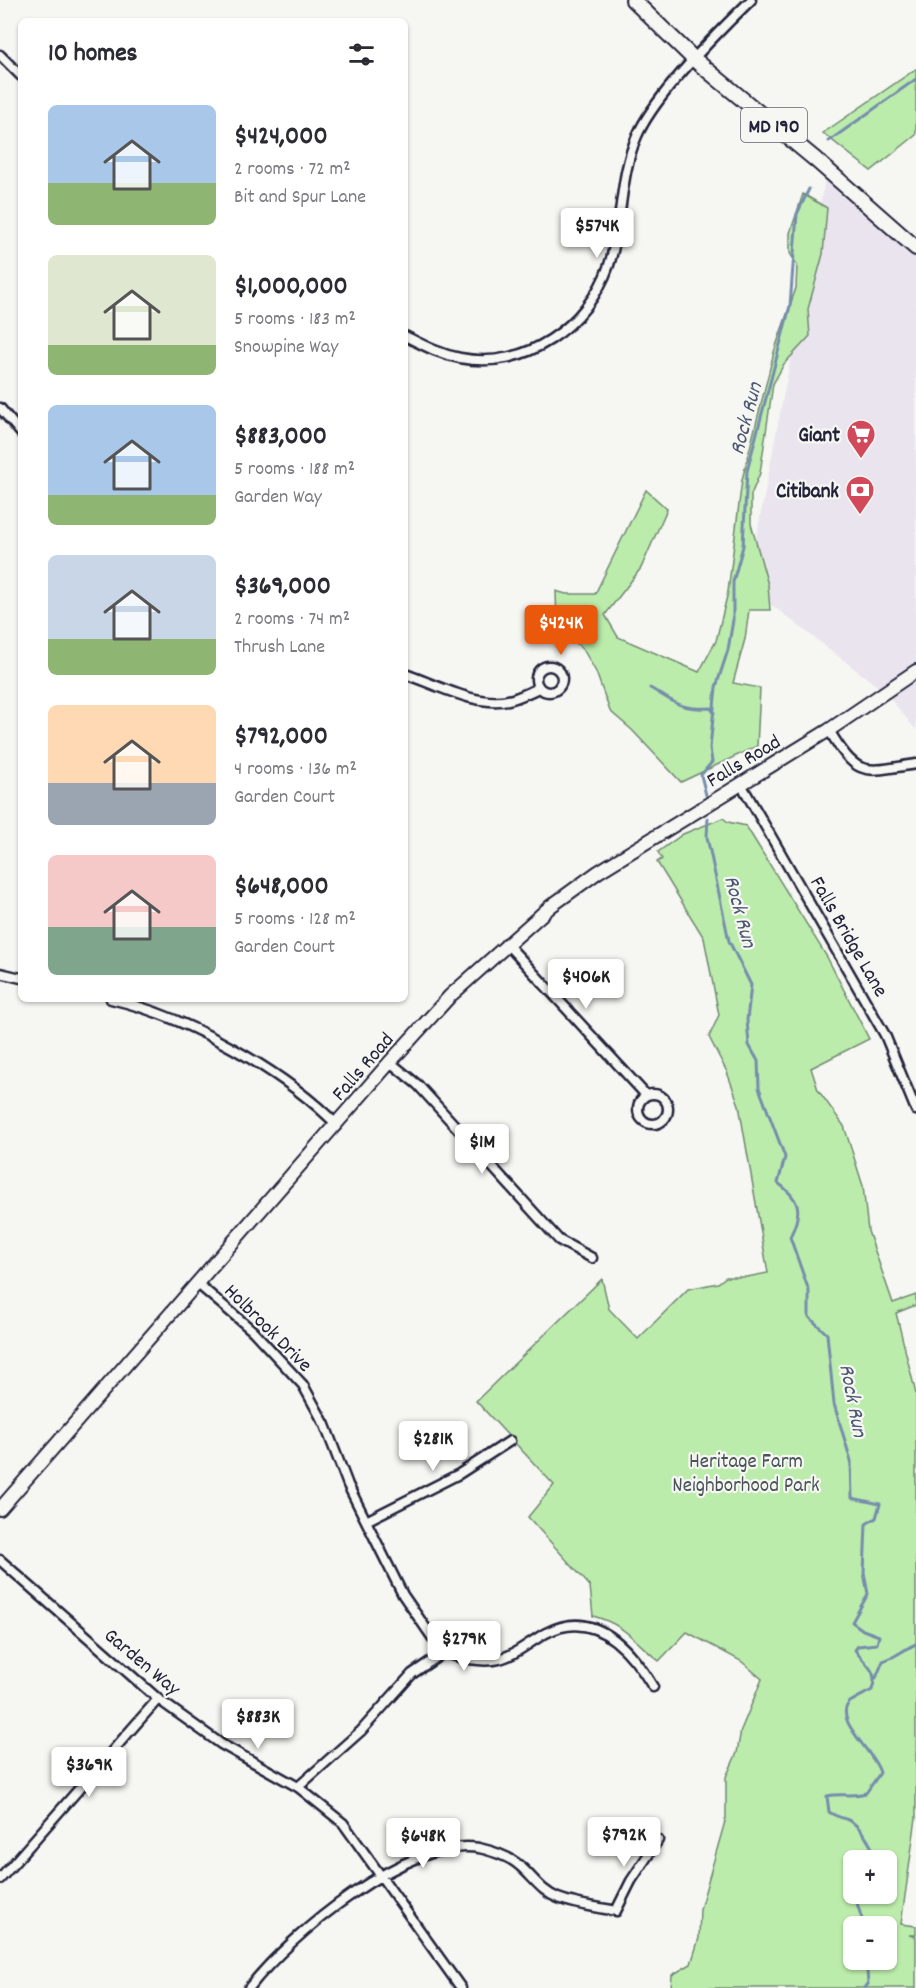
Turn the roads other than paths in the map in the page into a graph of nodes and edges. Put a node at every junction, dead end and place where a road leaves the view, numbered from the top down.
1 (633, 0) edge
2 (751, 0) edge
3 (0, 56) edge
4 (695, 60) junction
5 (18, 73) edge
6 (916, 248) edge
7 (408, 338) edge
8 (0, 408) edge
9 (18, 429) edge
10 (916, 671) edge
11 (408, 675) edge
12 (539, 688) dead end
13 (829, 730) junction
14 (916, 764) edge
15 (741, 784) junction
16 (506, 943) junction
17 (0, 973) edge
18 (18, 977) edge
19 (119, 1002) edge
20 (390, 1062) junction
21 (646, 1095) dead end
22 (916, 1110) edge
23 (338, 1125) junction
24 (592, 1258) dead end
25 (198, 1284) junction
26 (510, 1441) dead end
27 (0, 1509) edge
28 (366, 1521) junction
29 (0, 1560) edge
30 (443, 1653) junction
31 (653, 1687) dead end
32 (158, 1699) junction
33 (298, 1787) junction
34 (658, 1840) dead end
35 (383, 1877) junction
36 (0, 1879) edge
37 (249, 1988) edge
38 (461, 1988) edge

1 - 4 main road, MD 190
2 - 4 street
3 - 5 street
4 - 6 main road, MD 190
4 - 7 street
8 - 9 street
10 - 13 main road, Falls Road
11 - 12 street
13 - 14 street
13 - 15 main road, Falls Road
15 - 16 main road, Falls Road
15 - 22 street, Falls Bridge Lane
16 - 20 main road, Falls Road
16 - 21 street
17 - 18 street
19 - 23 street
20 - 23 main road, Falls Road
20 - 24 street
23 - 25 main road, Falls Road
25 - 27 main road, Falls Road
25 - 28 street, Holbrook Drive
26 - 28 street
28 - 30 street, Holbrook Drive
29 - 32 street, Garden Way
30 - 31 street
30 - 33 street
32 - 33 street, Garden Way
32 - 36 street
33 - 35 street, Garden Way
34 - 35 street
35 - 37 street
35 - 38 street, Garden Way

